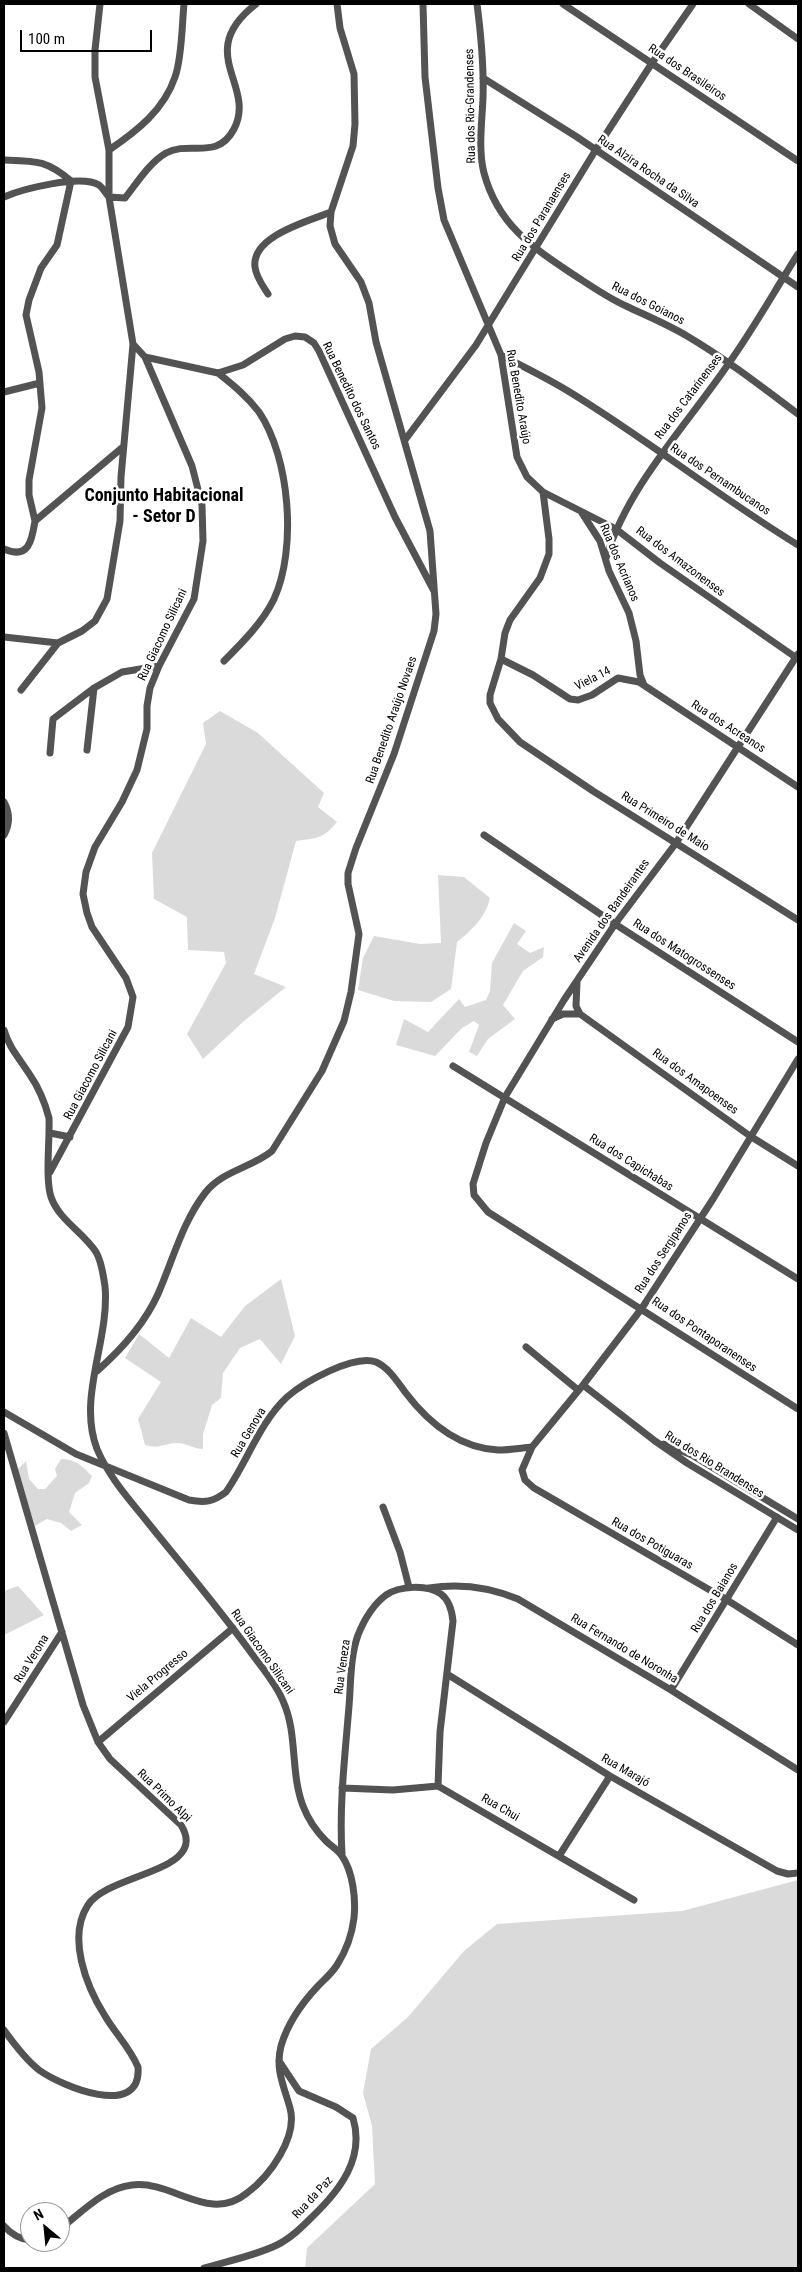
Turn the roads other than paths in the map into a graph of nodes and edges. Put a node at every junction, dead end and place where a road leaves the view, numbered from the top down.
1 (100, 4) edge
2 (184, 4) edge
3 (256, 4) edge
4 (337, 4) edge
5 (423, 4) edge
6 (478, 4) edge
7 (563, 4) edge
8 (693, 4) edge
9 (749, 4) edge
10 (798, 39) edge
11 (652, 63) junction
12 (483, 78) junction
13 (109, 150) junction
14 (595, 151) junction
15 (4, 160) edge
16 (798, 161) edge
17 (72, 181) junction
18 (4, 197) edge
19 (110, 197) junction
20 (331, 212) junction
21 (536, 249) junction
22 (798, 254) edge
23 (784, 276) junction
24 (798, 287) edge
25 (268, 294) dead end
26 (489, 324) junction
27 (133, 344) junction
28 (501, 356) junction
29 (145, 357) junction
30 (729, 364) junction
31 (218, 373) junction
32 (40, 383) junction
33 (4, 392) edge
34 (798, 414) edge
35 (405, 440) junction
36 (123, 446) junction
37 (661, 454) junction
38 (543, 492) junction
39 (580, 511) junction
40 (35, 521) junction
41 (616, 529) junction
42 (798, 545) edge
43 (4, 549) edge
44 (606, 558) junction
45 (436, 594) junction
46 (4, 637) edge
47 (58, 643) junction
48 (797, 657) edge
49 (501, 659) junction
50 (224, 661) dead end
51 (159, 666) junction
52 (644, 686) junction
53 (94, 688) junction
54 (21, 690) dead end
55 (738, 747) junction
56 (87, 750) dead end
57 (50, 753) dead end
58 (798, 787) edge
59 (4, 802) edge
60 (4, 835) edge
61 (484, 835) dead end
62 (676, 843) junction
63 (798, 920) edge
64 (616, 924) junction
65 (577, 981) junction
66 (580, 1014) junction
67 (552, 1020) junction
68 (4, 1030) edge
69 (798, 1042) edge
70 (798, 1059) edge
71 (453, 1066) dead end
72 (505, 1097) junction
73 (50, 1133) junction
74 (750, 1136) junction
75 (70, 1137) junction
76 (798, 1166) edge
77 (49, 1173) junction
78 (474, 1195) joint
79 (700, 1218) junction
80 (798, 1279) edge
81 (642, 1308) junction
82 (526, 1347) dead end
83 (96, 1372) junction
84 (580, 1388) junction
85 (798, 1409) edge
86 (4, 1412) edge
87 (4, 1433) edge
88 (655, 1441) junction
89 (532, 1447) junction
90 (104, 1465) junction
91 (383, 1507) dead end
92 (777, 1517) junction
93 (798, 1519) edge
94 (798, 1530) edge
95 (409, 1587) junction
96 (427, 1589) junction
97 (726, 1600) junction
98 (233, 1628) junction
99 (62, 1632) junction
100 (798, 1644) edge
101 (447, 1674) junction
102 (671, 1690) junction
103 (4, 1722) edge
104 (98, 1742) junction
105 (798, 1770) edge
106 (610, 1776) junction
107 (438, 1786) junction
108 (342, 1788) junction
109 (342, 1854) junction
110 (559, 1856) junction
111 (798, 1873) edge
112 (634, 1900) dead end
113 (4, 2030) edge
114 (278, 2060) junction
115 (70, 2221) edge
116 (4, 2226) edge
117 (20, 2237) edge
118 (204, 2268) edge

1 - 13 street
2 - 13 street
3 - 19 street
4 - 20 street, Rua Benedito Araújo Novaes
5 - 26 street, Rua Benedito Araújo
6 - 12 street, Rua dos Rio-Grandenses
7 - 11 street, Rua dos Brasileiros
8 - 11 street, Rua dos Paranaenses
9 - 10 street
11 - 14 street, Rua dos Paranaenses
11 - 16 street, Rua dos Brasileiros
12 - 14 street, Rua Alzira Rocha da Silva
12 - 21 street, Rua dos Rio-Grandenses
13 - 19 street
14 - 21 street, Rua dos Paranaenses
14 - 23 street, Rua Alzira Rocha da Silva
15 - 17 street
17 - 18 street
17 - 19 street
17 - 32 street
19 - 27 street
20 - 25 street
20 - 35 street, Rua Benedito Araújo Novaes
21 - 26 street, Rua dos Paranaenses
21 - 30 street, Rua dos Goianos
22 - 23 street, Rua dos Catarinenses
23 - 24 street, Rua Alzira Rocha da Silva
23 - 30 street, Rua dos Catarinenses
26 - 28 street, Rua Benedito Araújo
26 - 35 street, Rua dos Paranaenses
27 - 29 street, Rua Giacomo Silicani
27 - 36 street
28 - 37 street, Rua dos Pernambucanos
28 - 38 street, Rua Benedito Araújo
29 - 31 street
29 - 51 street, Rua Giacomo Silicani
30 - 34 street, Rua dos Goianos
30 - 37 street, Rua dos Catarinenses
31 - 45 street, Rua Benedito dos Santos
31 - 50 street
32 - 33 street
32 - 40 street
35 - 45 street, Rua Benedito Araújo Novaes
36 - 40 street
36 - 47 street
37 - 41 street, Rua dos Catarinenses
37 - 42 street, Rua dos Pernambucanos
38 - 39 street, Rua dos Amazonenses
38 - 49 street
39 - 41 street, Rua dos Amazonenses
39 - 44 street, Rua dos Acrianos
40 - 43 street
41 - 44 street, Rua dos Catarinenses
41 - 48 street, Rua dos Amazonenses
44 - 52 street, Rua dos Acrianos
45 - 83 street, Rua Benedito Araújo Novaes
46 - 47 street
47 - 54 street
48 - 55 street, Avenida dos Bandeirantes
49 - 52 street, Viela 14
49 - 62 street, Rua Primeiro de Maio
51 - 53 street
51 - 75 street, Rua Giacomo Silicani
52 - 55 street, Rua dos Acreanos
53 - 56 street
53 - 57 street
55 - 58 street, Rua dos Acreanos
55 - 62 street, Avenida dos Bandeirantes
59 - 60 street
61 - 64 street, Rua dos Matogrossenses
62 - 63 street, Rua Primeiro de Maio
62 - 64 street, Avenida dos Bandeirantes
64 - 65 street, Avenida dos Bandeirantes
64 - 69 street, Rua dos Matogrossenses
65 - 66 street
65 - 67 street, Avenida dos Bandeirantes
66 - 67 street
66 - 74 street, Rua dos Amapoenses
67 - 72 street, Avenida dos Bandeirantes
68 - 73 street
70 - 74 street, Rua dos Sergipanos
71 - 72 street, Rua dos Capichabas
72 - 78 street, Avenida dos Bandeirantes
72 - 79 street, Rua dos Capichabas
73 - 75 street
73 - 77 street
74 - 76 street, Rua dos Amapoenses
74 - 79 street, Rua dos Sergipanos
75 - 77 street, Rua Giacomo Silicani
77 - 83 street, Rua Giacomo Silicani
78 - 81 street, Rua dos Pontaporanenses
79 - 80 street, Rua dos Capichabas
79 - 81 street, Rua dos Sergipanos
81 - 84 street, Rua dos Sergipanos
81 - 85 street, Rua dos Pontaporanenses
82 - 84 street
83 - 90 street, Rua Giacomo Silicani
84 - 88 street
84 - 89 street, Rua dos Sergipanos
86 - 90 street, Rua Genova
87 - 99 street, Rua Primo Alpi
88 - 92 street, Rua dos Rio Brandenses
88 - 93 street, Rua dos Rio Brandenses
89 - 90 street, Rua Genova
89 - 97 street, Rua dos Potiguaras
90 - 98 street, Rua Giacomo Silicani
91 - 95 street
92 - 94 street, Rua dos Rio Brandenses
92 - 97 street, Rua dos Baianos
95 - 96 street, Rua Veneza
95 - 108 street, Rua Veneza
96 - 101 street
96 - 102 street, Rua Fernando de Noronha
97 - 100 street, Rua dos Potiguaras
97 - 102 street, Rua dos Baianos
98 - 104 street, Viela Progresso
98 - 109 street, Rua Giacomo Silicani
99 - 103 street, Rua Verona
99 - 104 street, Rua Primo Alpi
101 - 106 street, Rua Marajó
101 - 107 street
102 - 105 street, Rua Fernando de Noronha
104 - 113 street, Rua Primo Alpi
106 - 110 street
106 - 111 street, Rua Marajó
107 - 108 street
107 - 110 street, Rua Chui
108 - 109 street, Rua Veneza
109 - 114 street, Rua Giacomo Silicani
110 - 112 street, Rua Chui
114 - 115 street, Rua Giacomo Silicani
114 - 118 street, Rua da Paz
116 - 117 street

